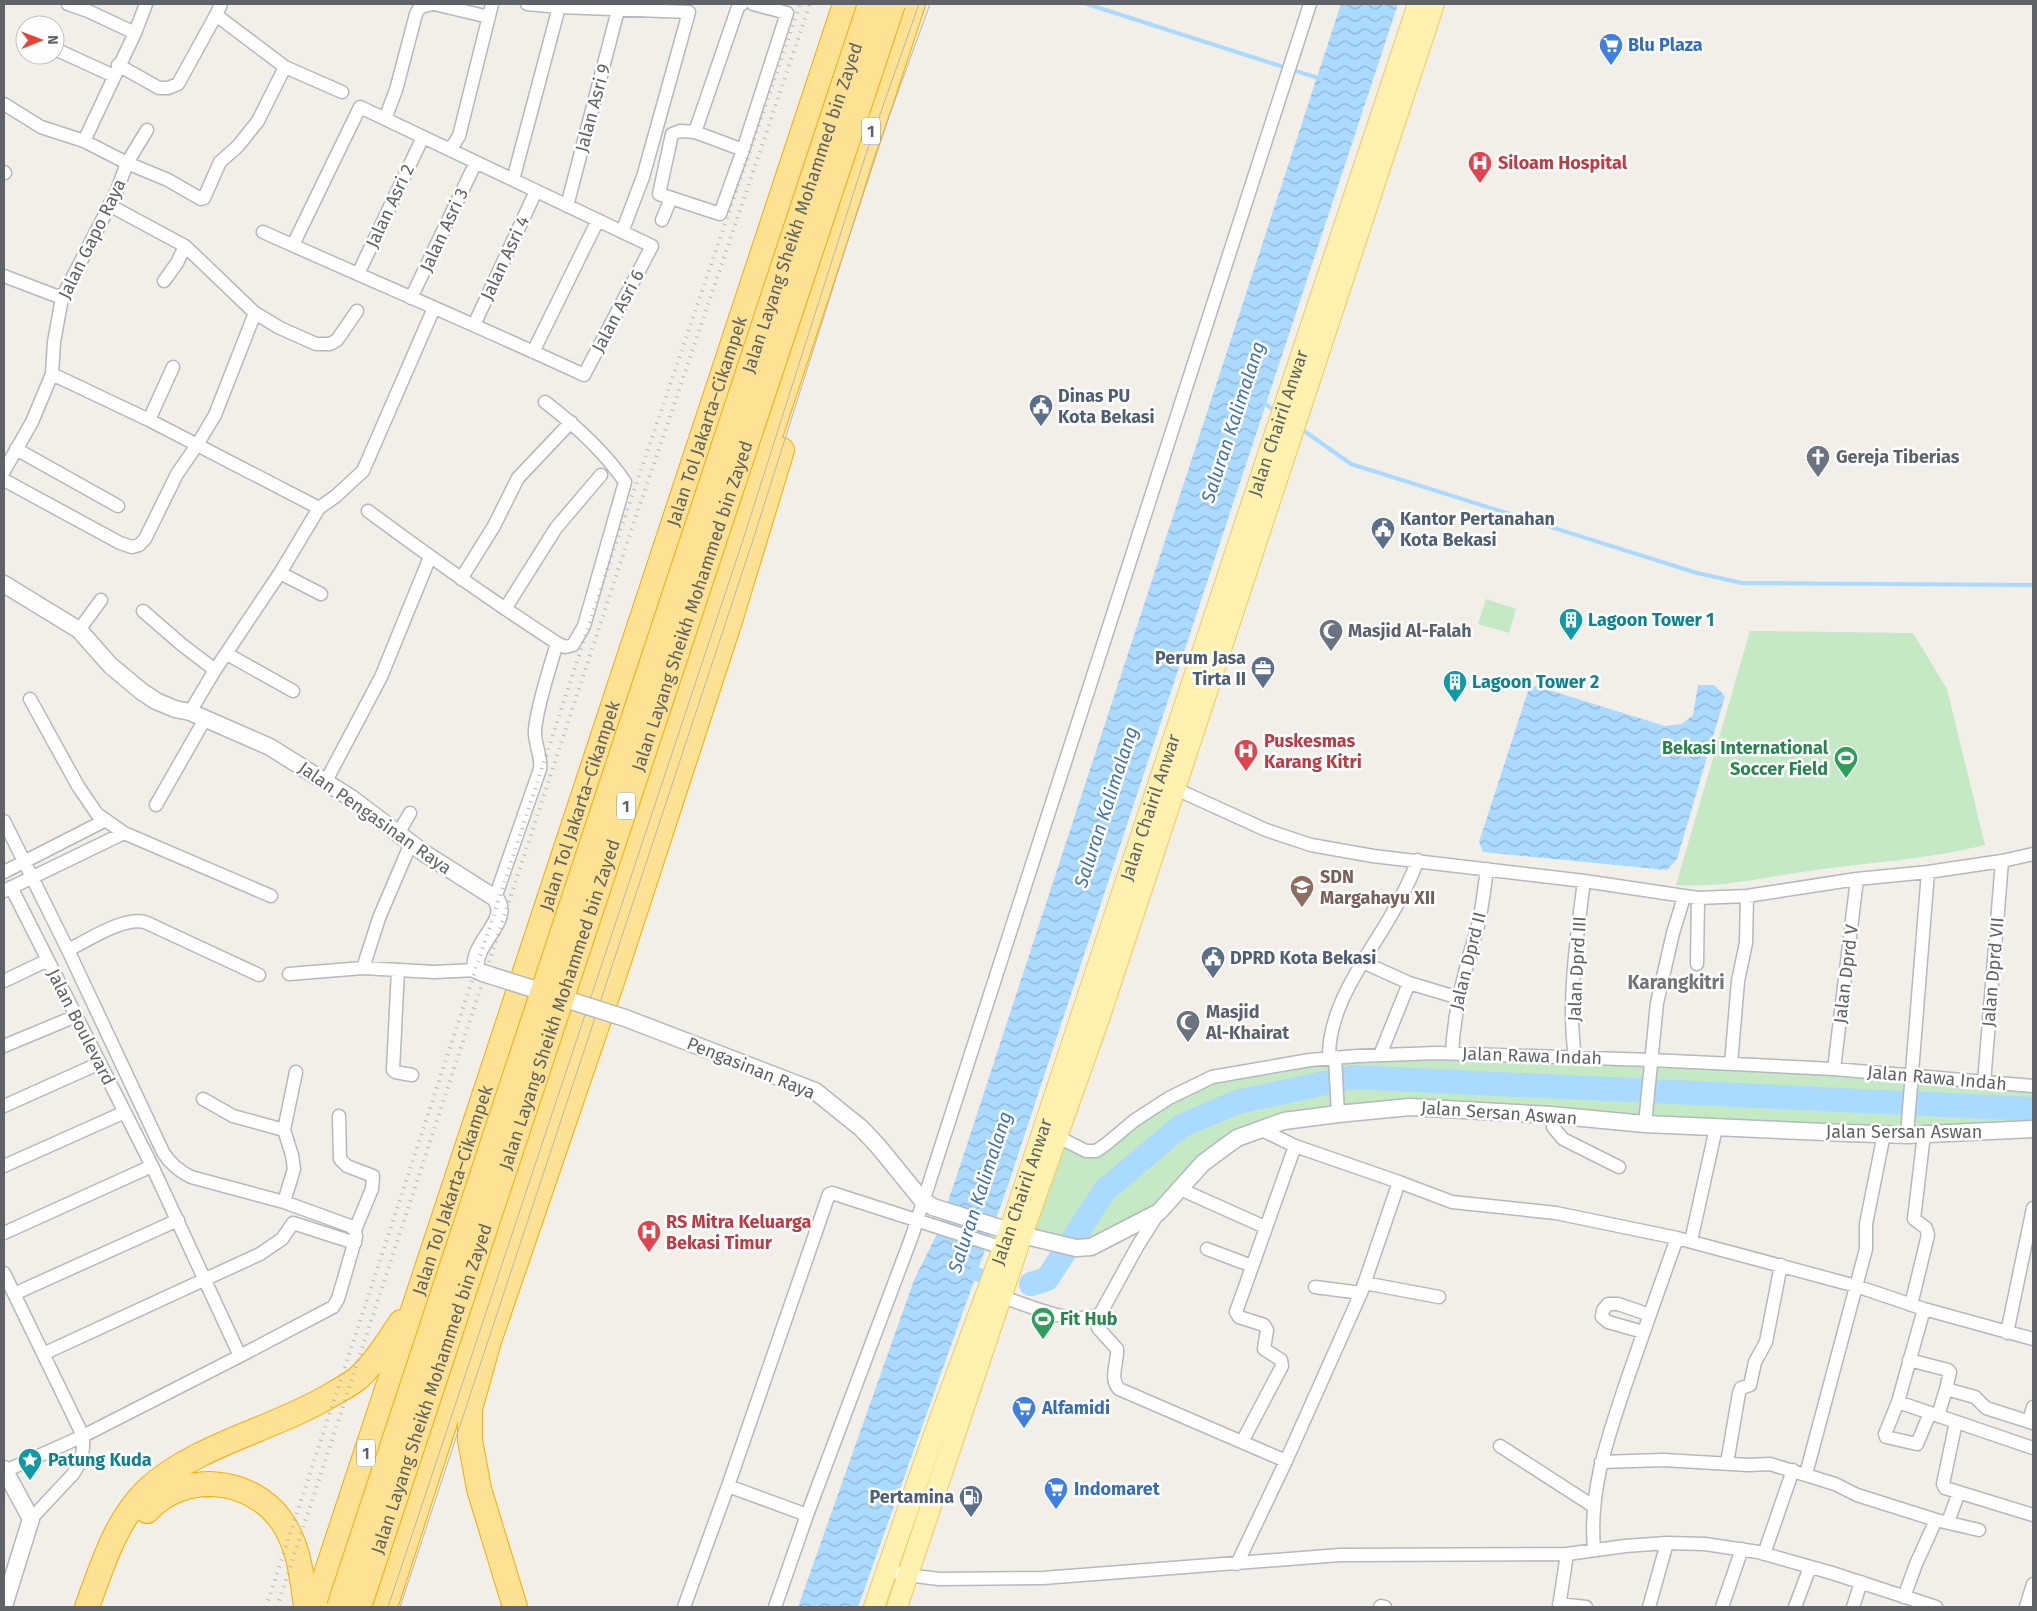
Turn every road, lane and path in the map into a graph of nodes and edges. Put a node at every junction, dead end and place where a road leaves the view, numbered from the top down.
1 (68, 4) edge
2 (146, 4) edge
3 (433, 4) edge
4 (492, 4) edge
5 (527, 4) edge
6 (742, 4) edge
7 (753, 4) edge
8 (845, 4) edge
9 (870, 4) edge
10 (893, 4) edge
11 (913, 4) edge
12 (1310, 4) edge
13 (1418, 4) edge
14 (1434, 4) edge
15 (559, 8) junction
16 (788, 8) edge
17 (218, 10) edge
18 (618, 10) junction
19 (488, 17) junction
20 (135, 33) junction
21 (65, 53) edge
22 (285, 67) junction
23 (116, 71) junction
24 (342, 92) dead end
25 (4, 104) edge
26 (385, 119) junction
27 (146, 130) dead end
28 (695, 132) junction
29 (423, 137) junction
30 (84, 141) junction
31 (448, 149) junction
32 (743, 150) junction
33 (476, 162) junction
34 (128, 163) junction
35 (513, 180) junction
36 (536, 192) junction
37 (671, 198) junction
38 (109, 205) junction
39 (567, 206) junction
40 (1356, 216) junction
41 (598, 220) junction
42 (662, 220) dead end
43 (264, 232) dead end
44 (622, 232) junction
45 (293, 245) junction
46 (186, 246) junction
47 (829, 258) junction
48 (358, 274) junction
49 (4, 276) edge
50 (164, 281) dead end
51 (62, 298) junction
52 (411, 298) junction
53 (434, 308) junction
54 (357, 311) dead end
55 (255, 313) junction
56 (474, 326) junction
57 (533, 352) junction
58 (173, 367) dead end
59 (52, 374) junction
60 (544, 402) dead end
61 (149, 420) junction
62 (570, 422) junction
63 (197, 445) junction
64 (16, 449) junction
65 (4, 472) edge
66 (602, 475) dead end
67 (4, 480) edge
68 (118, 506) dead end
69 (319, 508) junction
70 (368, 511) dead end
71 (430, 557) junction
72 (280, 573) junction
73 (461, 578) junction
74 (4, 584) edge
75 (321, 594) dead end
76 (102, 600) dead end
77 (505, 609) junction
78 (143, 611) dead end
79 (79, 630) junction
80 (557, 642) junction
81 (227, 654) junction
82 (215, 670) junction
83 (293, 691) dead end
84 (30, 699) dead end
85 (190, 712) junction
86 (206, 719) junction
87 (326, 782) junction
88 (1168, 786) junction
89 (156, 805) dead end
90 (410, 813) dead end
91 (106, 820) junction
92 (4, 821) edge
93 (124, 833) junction
94 (405, 838) junction
95 (2033, 854) edge
96 (1418, 860) junction
97 (2002, 861) junction
98 (23, 862) junction
99 (1487, 869) junction
100 (4, 872) edge
101 (1928, 872) junction
102 (31, 878) junction
103 (1857, 879) junction
104 (1584, 881) junction
105 (7, 889) edge
106 (271, 896) dead end
107 (1748, 896) junction
108 (1684, 897) junction
109 (496, 898) junction
110 (1698, 898) junction
111 (68, 950) junction
112 (48, 960) junction
113 (1363, 962) junction
114 (1697, 964) dead end
115 (362, 968) junction
116 (398, 970) junction
117 (480, 972) junction
118 (289, 974) dead end
119 (259, 975) dead end
120 (4, 980) edge
121 (1410, 983) junction
122 (1459, 998) junction
123 (76, 1016) junction
124 (1090, 1016) junction
125 (4, 1046) edge
126 (1452, 1053) junction
127 (1380, 1055) junction
128 (1575, 1057) junction
129 (1651, 1060) junction
130 (1333, 1061) junction
131 (100, 1063) junction
132 (1731, 1064) junction
133 (1834, 1069) junction
134 (296, 1072) dead end
135 (412, 1075) dead end
136 (1912, 1075) junction
137 (1984, 1083) junction
138 (2033, 1086) edge
139 (203, 1099) dead end
140 (4, 1106) edge
141 (1337, 1108) junction
142 (124, 1112) junction
143 (1551, 1115) junction
144 (340, 1116) dead end
145 (1645, 1124) junction
146 (1716, 1128) junction
147 (2033, 1129) edge
148 (284, 1130) junction
149 (1262, 1130) junction
150 (1884, 1134) junction
151 (1924, 1134) junction
152 (1907, 1135) junction
153 (1058, 1138) junction
154 (1295, 1146) junction
155 (4, 1166) edge
156 (152, 1166) junction
157 (1619, 1167) dead end
158 (1399, 1182) junction
159 (1180, 1189) junction
160 (284, 1202) junction
161 (928, 1204) junction
162 (2033, 1208) edge
163 (1159, 1212) junction
164 (178, 1220) junction
165 (917, 1220) junction
166 (1265, 1227) junction
167 (4, 1233) edge
168 (1116, 1235) junction
169 (355, 1237) junction
170 (1677, 1238) junction
171 (1011, 1240) junction
172 (1691, 1241) junction
173 (1137, 1247) junction
174 (1207, 1249) dead end
175 (1781, 1265) junction
176 (1252, 1266) junction
177 (4, 1274) edge
178 (206, 1279) junction
179 (1856, 1286) junction
180 (1316, 1287) dead end
181 (1363, 1288) junction
182 (14, 1294) junction
183 (1002, 1297) junction
184 (1439, 1297) dead end
185 (417, 1299) junction
186 (1911, 1305) junction
187 (1924, 1309) junction
188 (1100, 1314) junction
189 (1650, 1315) junction
190 (1643, 1332) junction
191 (2007, 1332) junction
192 (2033, 1339) edge
193 (43, 1354) junction
194 (240, 1356) junction
195 (1909, 1360) junction
196 (1946, 1389) junction
197 (1898, 1402) junction
198 (2033, 1407) edge
199 (1934, 1415) junction
200 (1956, 1422) junction
201 (2031, 1422) edge
202 (83, 1436) junction
203 (1242, 1442) junction
204 (1500, 1446) dead end
205 (2033, 1448) edge
206 (1286, 1461) junction
207 (1601, 1462) junction
208 (1727, 1463) junction
209 (4, 1470) edge
210 (1793, 1470) junction
211 (1806, 1474) junction
212 (728, 1486) junction
213 (1960, 1492) junction
214 (1593, 1506) junction
215 (807, 1515) junction
216 (2033, 1515) edge
217 (31, 1520) junction
218 (1942, 1521) junction
219 (1979, 1530) dead end
220 (1667, 1543) junction
221 (1594, 1549) junction
222 (1742, 1549) junction
223 (1567, 1554) junction
224 (1764, 1554) junction
225 (1238, 1564) junction
226 (1810, 1567) junction
227 (887, 1570) junction
228 (907, 1575) junction
229 (1861, 1582) junction
230 (2033, 1584) edge
231 (1904, 1597) junction
232 (4, 1606) edge
233 (1559, 1606) edge
234 (1929, 1606) edge
235 (87, 1607) edge
236 (101, 1607) edge
237 (306, 1607) edge
238 (315, 1607) edge
239 (338, 1607) edge
240 (359, 1607) edge
241 (385, 1607) edge
242 (515, 1607) edge
243 (684, 1607) edge
244 (775, 1607) edge
245 (874, 1607) edge
246 (897, 1607) edge
247 (1586, 1607) edge
248 (1649, 1607) edge
249 (1722, 1607) edge
250 (1794, 1607) edge
251 (1853, 1607) edge
252 (2026, 1607) edge

1 - 20 street
2 - 20 street
3 - 19 street
3 - 26 street
4 - 19 street
5 - 15 street
6 - 28 street
7 - 16 street
8 - 185 highway, Jalan Tol Jakarta–Cikampek / 1
9 - 239 highway, Jalan Layang Sheikh Mohammed bin Zayed / 1, bridge
10 - 240 highway, Jalan Layang Sheikh Mohammed bin Zayed / 1, bridge
11 - 47 highway, 1
12 - 161 street
13 - 40 main road, Jalan Chairil Anwar
14 - 40 main road, Jalan Chairil Anwar
15 - 18 street
15 - 35 street
16 - 32 street
17 - 22 street
17 - 23 street
18 - 39 street, Jalan Asri 9
18 - 44 street
19 - 31 street
20 - 23 street
21 - 23 street
22 - 24 street
22 - 34 street
23 - 30 street
25 - 30 street, Jalan Gapo Raya
26 - 29 street
26 - 45 street
27 - 34 street
28 - 32 street
28 - 37 street
29 - 31 street
29 - 48 street, Jalan Asri 2
30 - 34 street, Jalan Gapo Raya
31 - 33 street
32 - 37 street
33 - 35 street
33 - 52 street, Jalan Asri 3
34 - 38 street, Jalan Gapo Raya
35 - 36 street
36 - 39 street
36 - 56 street, Jalan Asri 4
37 - 42 street
38 - 46 street
38 - 51 street, Jalan Gapo Raya
39 - 41 street
40 - 88 main road, Jalan Chairil Anwar
41 - 44 street
41 - 57 street
43 - 45 street
44 - 57 street, Jalan Asri 6
45 - 48 street
46 - 50 street
46 - 55 street
47 - 241 highway, 1
47 - 242 highway
48 - 52 street
49 - 51 street
51 - 59 street, Jalan Gapo Raya
52 - 53 street
53 - 56 street
53 - 69 street
54 - 55 street
55 - 63 street
56 - 57 street
58 - 61 street
59 - 61 street
59 - 64 street, Jalan Gapo Raya
60 - 62 street
61 - 63 street
62 - 73 street
62 - 80 street
63 - 67 street
63 - 69 street
64 - 65 street, Jalan Gapo Raya
64 - 68 street
66 - 77 street
69 - 72 street
70 - 71 street
71 - 73 street
71 - 87 street
72 - 75 street
72 - 81 street
73 - 77 street
74 - 79 street, Jalan Pengasinan Raya
76 - 79 street
77 - 80 street
78 - 82 street
79 - 85 street, Jalan Pengasinan Raya
80 - 109 street
81 - 82 street
81 - 83 street
82 - 85 street
84 - 91 street
85 - 86 street, Jalan Pengasinan Raya
86 - 87 street, Jalan Pengasinan Raya
86 - 89 street
87 - 94 street, Jalan Pengasinan Raya
88 - 96 street
88 - 124 main road, Jalan Chairil Anwar
90 - 94 street
91 - 93 street
91 - 98 street
92 - 98 street
93 - 102 street
93 - 106 street
94 - 109 street, Jalan Pengasinan Raya
94 - 115 street
95 - 97 street
96 - 99 street
96 - 113 street
97 - 101 street
97 - 137 street, Jalan Dprd VII
98 - 100 street
98 - 102 street
99 - 104 street
99 - 122 street, Jalan Dprd II
101 - 103 street
101 - 136 street
102 - 105 street
102 - 111 street
103 - 107 street
103 - 133 street, Jalan Dprd V
104 - 108 street
104 - 128 street, Jalan Dprd III
105 - 112 street, Jalan Boulevard
107 - 110 street
107 - 132 street
108 - 110 street
108 - 129 street
109 - 117 street
110 - 114 street
111 - 119 street
111 - 160 street
112 - 120 street
112 - 123 street, Jalan Boulevard
113 - 121 street
113 - 130 street
115 - 116 street
115 - 118 street
116 - 117 street
116 - 135 street
117 - 161 street, Pengasinan Raya, bridge
121 - 122 street
121 - 127 street
122 - 126 street, Jalan Dprd II
123 - 125 street
123 - 131 street, Jalan Boulevard
124 - 153 main road, Jalan Chairil Anwar
124 - 171 main road, Jalan Chairil Anwar
126 - 127 street, Jalan Rawa Indah
126 - 128 street, Jalan Rawa Indah
127 - 130 street, Jalan Rawa Indah
128 - 129 street, Jalan Rawa Indah
129 - 132 street, Jalan Rawa Indah
129 - 145 street
130 - 141 street
130 - 153 street, Jalan Rawa Indah
131 - 140 street
131 - 142 street, Jalan Boulevard
132 - 133 street, Jalan Rawa Indah
133 - 136 street, Jalan Rawa Indah
134 - 148 street
136 - 137 street, Jalan Rawa Indah
136 - 152 street
137 - 138 street, Jalan Rawa Indah
139 - 148 street
141 - 143 street, Jalan Sersan Aswan
141 - 149 street, Jalan Sersan Aswan
142 - 155 street
142 - 156 street, Jalan Boulevard
143 - 145 street, Jalan Sersan Aswan
143 - 157 street
144 - 169 street
145 - 146 street, Jalan Sersan Aswan
146 - 150 street, Jalan Sersan Aswan
146 - 172 street
147 - 151 street, Jalan Sersan Aswan
148 - 160 street
149 - 154 street
149 - 159 street, Jalan Sersan Aswan
150 - 152 street, Jalan Sersan Aswan
150 - 179 street
151 - 152 street, Jalan Sersan Aswan
151 - 186 street
153 - 171 main road, Jalan Chairil Anwar
154 - 158 street
154 - 166 street
156 - 164 street, Jalan Boulevard
156 - 167 street
158 - 170 street
158 - 181 street
159 - 163 street, Jalan Sersan Aswan
159 - 166 street
160 - 169 street
161 - 165 street
161 - 171 street
162 - 191 street
163 - 168 street, Jalan Sersan Aswan
163 - 173 street
164 - 178 street, Jalan Boulevard
164 - 182 street
165 - 171 street
165 - 212 street
165 - 215 street
166 - 176 street
168 - 171 street, Jalan Sersan Aswan
168 - 173 street
169 - 178 street
169 - 194 street
170 - 172 street
170 - 189 street
171 - 183 main road, Jalan Chairil Anwar
171 - 227 main road, Jalan Chairil Anwar
172 - 175 street
173 - 188 street
174 - 176 street
175 - 179 street
175 - 208 street
176 - 203 street
177 - 182 street
178 - 193 street
178 - 194 street, Jalan Boulevard
179 - 186 street
179 - 211 street
180 - 181 street
181 - 184 street
181 - 206 street
182 - 193 street
183 - 188 street
183 - 228 main road, Jalan Chairil Anwar
185 - 235 highway
185 - 238 highway, Jalan Tol Jakarta–Cikampek / 1
186 - 187 street
187 - 191 street
187 - 195 street
188 - 203 street
189 - 190 street
189 - 190 street
190 - 207 street
191 - 192 street
193 - 202 street
194 - 202 street
195 - 196 street
195 - 197 street
196 - 199 street
196 - 201 street
197 - 199 street
197 - 199 street
198 - 201 street
199 - 200 street
200 - 205 street
200 - 213 street
202 - 209 street
202 - 217 street
203 - 206 street
204 - 214 street
206 - 225 street
207 - 208 street
207 - 214 street
208 - 210 street
209 - 217 street
210 - 211 street
210 - 224 street
211 - 218 street
212 - 215 street
212 - 243 street
213 - 216 street
213 - 218 street
214 - 221 street
215 - 244 street
217 - 232 street
218 - 219 street
218 - 231 street
220 - 221 street
220 - 222 street
220 - 248 street
221 - 223 street
222 - 224 street
222 - 249 street
223 - 225 street
223 - 233 street
224 - 226 street
225 - 228 street
226 - 229 street
226 - 250 street
227 - 228 street
227 - 245 main road, Jalan Chairil Anwar
228 - 246 main road, Jalan Chairil Anwar
229 - 231 street
229 - 251 street
230 - 252 street
231 - 234 street
233 - 247 street
236 - 237 highway

